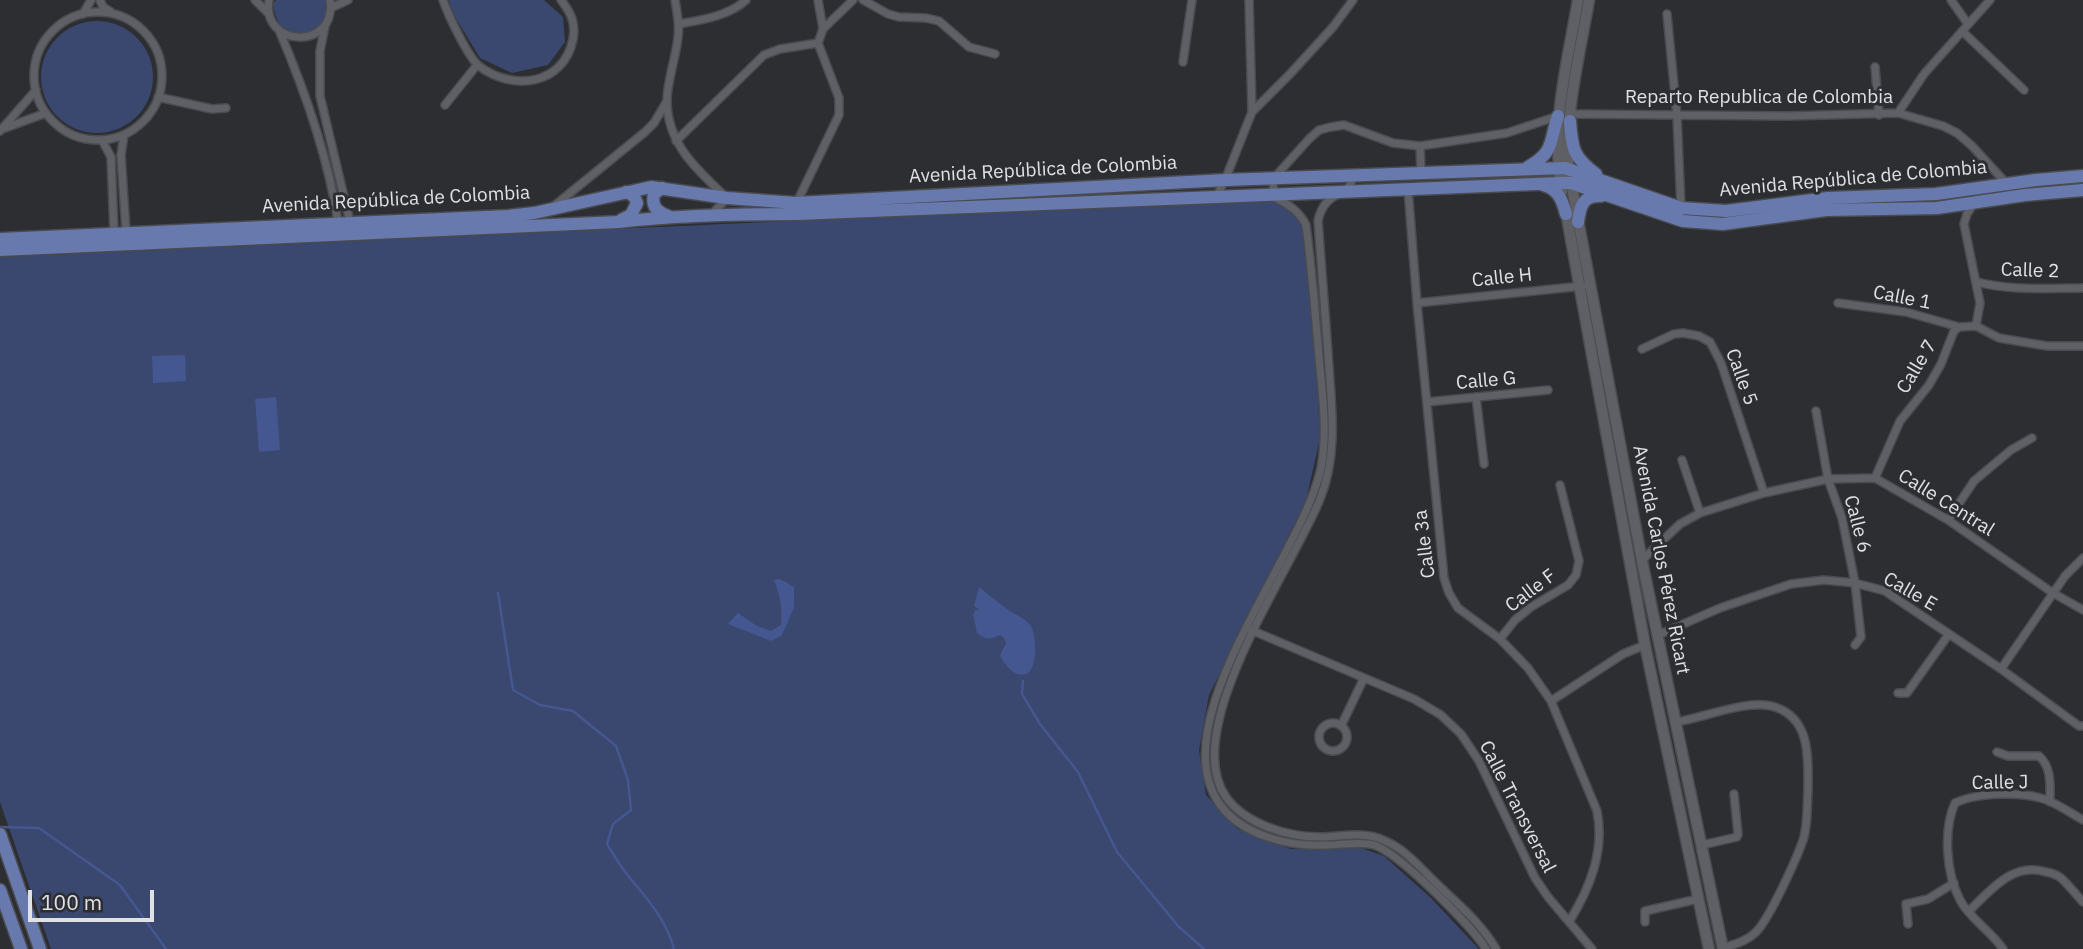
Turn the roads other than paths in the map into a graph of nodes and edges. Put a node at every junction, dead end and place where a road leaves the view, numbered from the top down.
1 (91, 0) edge
2 (100, 0) edge
3 (255, 0) edge
4 (270, 0) edge
5 (348, 0) edge
6 (443, 0) edge
7 (561, 0) edge
8 (675, 0) edge
9 (746, 0) edge
10 (818, 0) edge
11 (853, 0) edge
12 (863, 0) edge
13 (1192, 0) edge
14 (1249, 0) edge
15 (1353, 0) edge
16 (1577, 0) edge
17 (1589, 0) edge
18 (1951, 0) edge
19 (1990, 0) edge
20 (331, 4) edge
21 (83, 13) junction
22 (115, 14) junction
23 (1667, 14) dead end
24 (270, 15) junction
25 (679, 24) junction
26 (1968, 24) junction
27 (325, 26) junction
28 (823, 29) junction
29 (279, 30) junction
30 (1962, 31) junction
31 (818, 43) junction
32 (995, 54) dead end
33 (1183, 62) dead end
34 (477, 65) junction
35 (1875, 67) dead end
36 (36, 90) junction
37 (2024, 90) dead end
38 (158, 97) junction
39 (667, 100) junction
40 (445, 105) dead end
41 (226, 108) dead end
42 (1252, 112) junction
43 (46, 113) junction
44 (1898, 113) junction
45 (1879, 115) junction
46 (1677, 116) junction
47 (1566, 117) junction
48 (2, 130) edge
49 (124, 135) junction
50 (103, 140) junction
51 (676, 141) junction
52 (1420, 146) junction
53 (1524, 169) junction
54 (1421, 172) junction
55 (1354, 174) junction
56 (1565, 176) junction
57 (2083, 176) edge
58 (1273, 179) junction
59 (1225, 180) junction
60 (1608, 183) junction
61 (1539, 184) junction
62 (2007, 184) junction
63 (662, 188) junction
64 (1408, 189) junction
65 (2083, 190) edge
66 (1347, 191) junction
67 (626, 192) junction
68 (1274, 195) junction
69 (1609, 197) junction
70 (727, 198) junction
71 (1216, 198) junction
72 (796, 203) junction
73 (1975, 204) junction
74 (1681, 208) junction
75 (549, 210) junction
76 (712, 214) junction
77 (1566, 214) junction
78 (668, 216) junction
79 (344, 222) junction
80 (618, 222) junction
81 (1578, 222) junction
82 (120, 232) junction
83 (0, 239) edge
84 (0, 250) edge
85 (1977, 282) junction
86 (1585, 285) junction
87 (2083, 288) edge
88 (1417, 303) junction
89 (1838, 303) dead end
90 (1316, 324) junction
91 (1326, 324) junction
92 (1976, 326) junction
93 (1959, 327) junction
94 (2083, 346) edge
95 (1642, 349) dead end
96 (1548, 390) dead end
97 (1476, 397) junction
98 (1327, 401) junction
99 (1427, 402) junction
100 (1816, 411) dead end
101 (2032, 438) dead end
102 (1682, 460) dead end
103 (1484, 464) dead end
104 (1875, 478) junction
105 (1828, 479) junction
106 (1560, 485) dead end
107 (1764, 493) junction
108 (1700, 513) junction
109 (1948, 520) junction
110 (2083, 558) edge
111 (1642, 561) junction
112 (1630, 564) junction
113 (1855, 583) junction
114 (2053, 593) junction
115 (2083, 610) edge
116 (1250, 629) junction
117 (1949, 634) junction
118 (1658, 635) junction
119 (1500, 639) junction
120 (1645, 645) junction
121 (1855, 645) dead end
122 (2001, 669) junction
123 (1364, 678) junction
124 (1898, 693) dead end
125 (1551, 701) junction
126 (1676, 722) junction
127 (1341, 726) dead end
128 (2083, 726) edge
129 (1997, 752) dead end
130 (1734, 793) dead end
131 (2050, 802) junction
132 (2083, 820) edge
133 (0, 834) edge
134 (1702, 845) junction
135 (1401, 850) junction
136 (1396, 858) junction
137 (1954, 883) junction
138 (0, 890) edge
139 (1698, 899) junction
140 (2083, 902) edge
141 (1969, 911) junction
142 (1569, 922) junction
143 (1645, 922) dead end
144 (1908, 924) dead end
145 (20, 949) edge
146 (40, 949) edge
147 (1486, 949) edge
148 (1496, 949) edge
149 (1592, 949) edge
150 (1709, 949) edge
151 (1723, 949) edge
152 (2003, 949) edge

1 - 21 street
2 - 22 street
3 - 24 street
4 - 24 street
5 - 20 street
6 - 34 street
7 - 34 street
8 - 25 street
9 - 25 street
10 - 28 street
11 - 28 street
12 - 32 street
13 - 33 street
14 - 42 street
15 - 42 street
16 - 47 main road
17 - 47 main road
18 - 26 street
19 - 26 street
20 - 27 street
21 - 22 street
21 - 36 street
22 - 38 street
23 - 46 street
24 - 29 street
25 - 39 street
26 - 30 street
27 - 29 street
27 - 79 street
28 - 31 street
29 - 79 street
30 - 37 street
30 - 44 street
31 - 51 street
31 - 72 street
34 - 40 street
35 - 45 street
36 - 43 street
36 - 48 street
38 - 41 street
38 - 49 street
39 - 51 street
39 - 75 street
42 - 59 street
43 - 48 street
43 - 50 street
44 - 45 street, Reparto Republica de Colombia
44 - 62 street, Reparto Republica de Colombia
45 - 46 street, Reparto Republica de Colombia
46 - 47 street, Reparto Republica de Colombia
46 - 74 street
47 - 52 street, Reparto Republica de Colombia
47 - 53 main road
47 - 56 main road
47 - 60 main road
49 - 50 street
49 - 82 street
50 - 82 street
51 - 70 street
52 - 54 street
52 - 58 street, Reparto Republica de Colombia
53 - 54 main road, Avenida República de Colombia
53 - 56 main road, Avenida República de Colombia
54 - 55 main road, Avenida República de Colombia
55 - 58 main road, Avenida República de Colombia
55 - 66 street
56 - 60 main road, Avenida República de Colombia
56 - 61 main road, Avenida República de Colombia
56 - 69 main road, Avenida República de Colombia
56 - 77 main road, Avenida Carlos Pérez Ricart
56 - 81 main road, Avenida Carlos Pérez Ricart
57 - 62 main road, Avenida República de Colombia
58 - 59 main road, Avenida República de Colombia
58 - 68 street
59 - 71 street
59 - 72 main road, Avenida República de Colombia
60 - 74 main road, Avenida República de Colombia
61 - 64 main road, Avenida República de Colombia
61 - 77 main road
62 - 74 main road, Avenida República de Colombia
63 - 67 main road, Avenida República de Colombia
63 - 70 main road, Avenida República de Colombia
63 - 78 main road
64 - 66 main road, Avenida República de Colombia
64 - 88 street, Calle 3a
65 - 73 main road, Avenida República de Colombia
66 - 68 main road, Avenida República de Colombia
66 - 91 street
67 - 75 main road, Avenida República de Colombia
67 - 80 main road
68 - 71 main road, Avenida República de Colombia
68 - 90 street
69 - 73 main road, Avenida República de Colombia
69 - 81 main road
70 - 72 main road, Avenida República de Colombia
70 - 76 street
71 - 76 main road, Avenida República de Colombia
73 - 85 street
75 - 79 main road, Avenida República de Colombia
76 - 78 main road, Avenida República de Colombia
77 - 86 main road, Avenida Carlos Pérez Ricart
78 - 80 main road, Avenida República de Colombia
79 - 82 main road, Avenida República de Colombia
80 - 84 main road, Avenida República de Colombia
81 - 86 main road, Avenida Carlos Pérez Ricart
82 - 83 main road, Avenida República de Colombia
85 - 87 street, Calle 2
85 - 92 street
86 - 88 street, Calle H
86 - 111 main road, Avenida Carlos Pérez Ricart
86 - 112 main road, Avenida Carlos Pérez Ricart
88 - 99 street, Calle 3a
89 - 93 street, Calle 1
90 - 91 street
90 - 98 street
91 - 98 street
92 - 93 street, Calle 7
92 - 94 street
93 - 104 street, Calle 7
95 - 107 street, Calle 5
96 - 97 street, Calle G
97 - 99 street, Calle G
97 - 103 street
98 - 116 street
99 - 119 street, Calle 3a
100 - 105 street, Calle 6
101 - 109 street
102 - 108 street
104 - 105 street, Calle Central
104 - 109 street, Calle Central
105 - 107 street, Calle Central
105 - 113 street, Calle 6
106 - 119 street, Calle F
107 - 108 street, Calle Central
108 - 111 street, Calle Central
109 - 114 street, Calle Central
110 - 114 street
111 - 112 street
111 - 118 main road, Avenida Carlos Pérez Ricart
112 - 120 main road, Avenida Carlos Pérez Ricart
113 - 117 street, Calle E
113 - 118 street, Calle E
113 - 121 street, Calle 6
114 - 115 street, Calle Central
114 - 122 street
116 - 123 street, Calle Transversal
116 - 135 street
116 - 136 street
117 - 122 street, Calle E
117 - 124 street
118 - 126 main road, Avenida Carlos Pérez Ricart
119 - 125 street, Calle 3a
120 - 125 street
120 - 139 main road, Avenida Carlos Pérez Ricart
122 - 128 street, Calle E
123 - 127 street
123 - 142 street, Calle Transversal
125 - 142 street, Calle 3a
126 - 134 main road, Avenida Carlos Pérez Ricart
126 - 151 street
129 - 131 street
130 - 134 street
131 - 132 street, Calle J
131 - 137 street, Calle J
133 - 146 main road
134 - 151 main road, Avenida Carlos Pérez Ricart
135 - 136 street
135 - 148 street
136 - 147 street
137 - 141 street
137 - 144 street
138 - 145 main road
139 - 143 street
139 - 150 main road, Avenida Carlos Pérez Ricart
140 - 141 street
141 - 152 street
142 - 149 street, Calle Transversal

